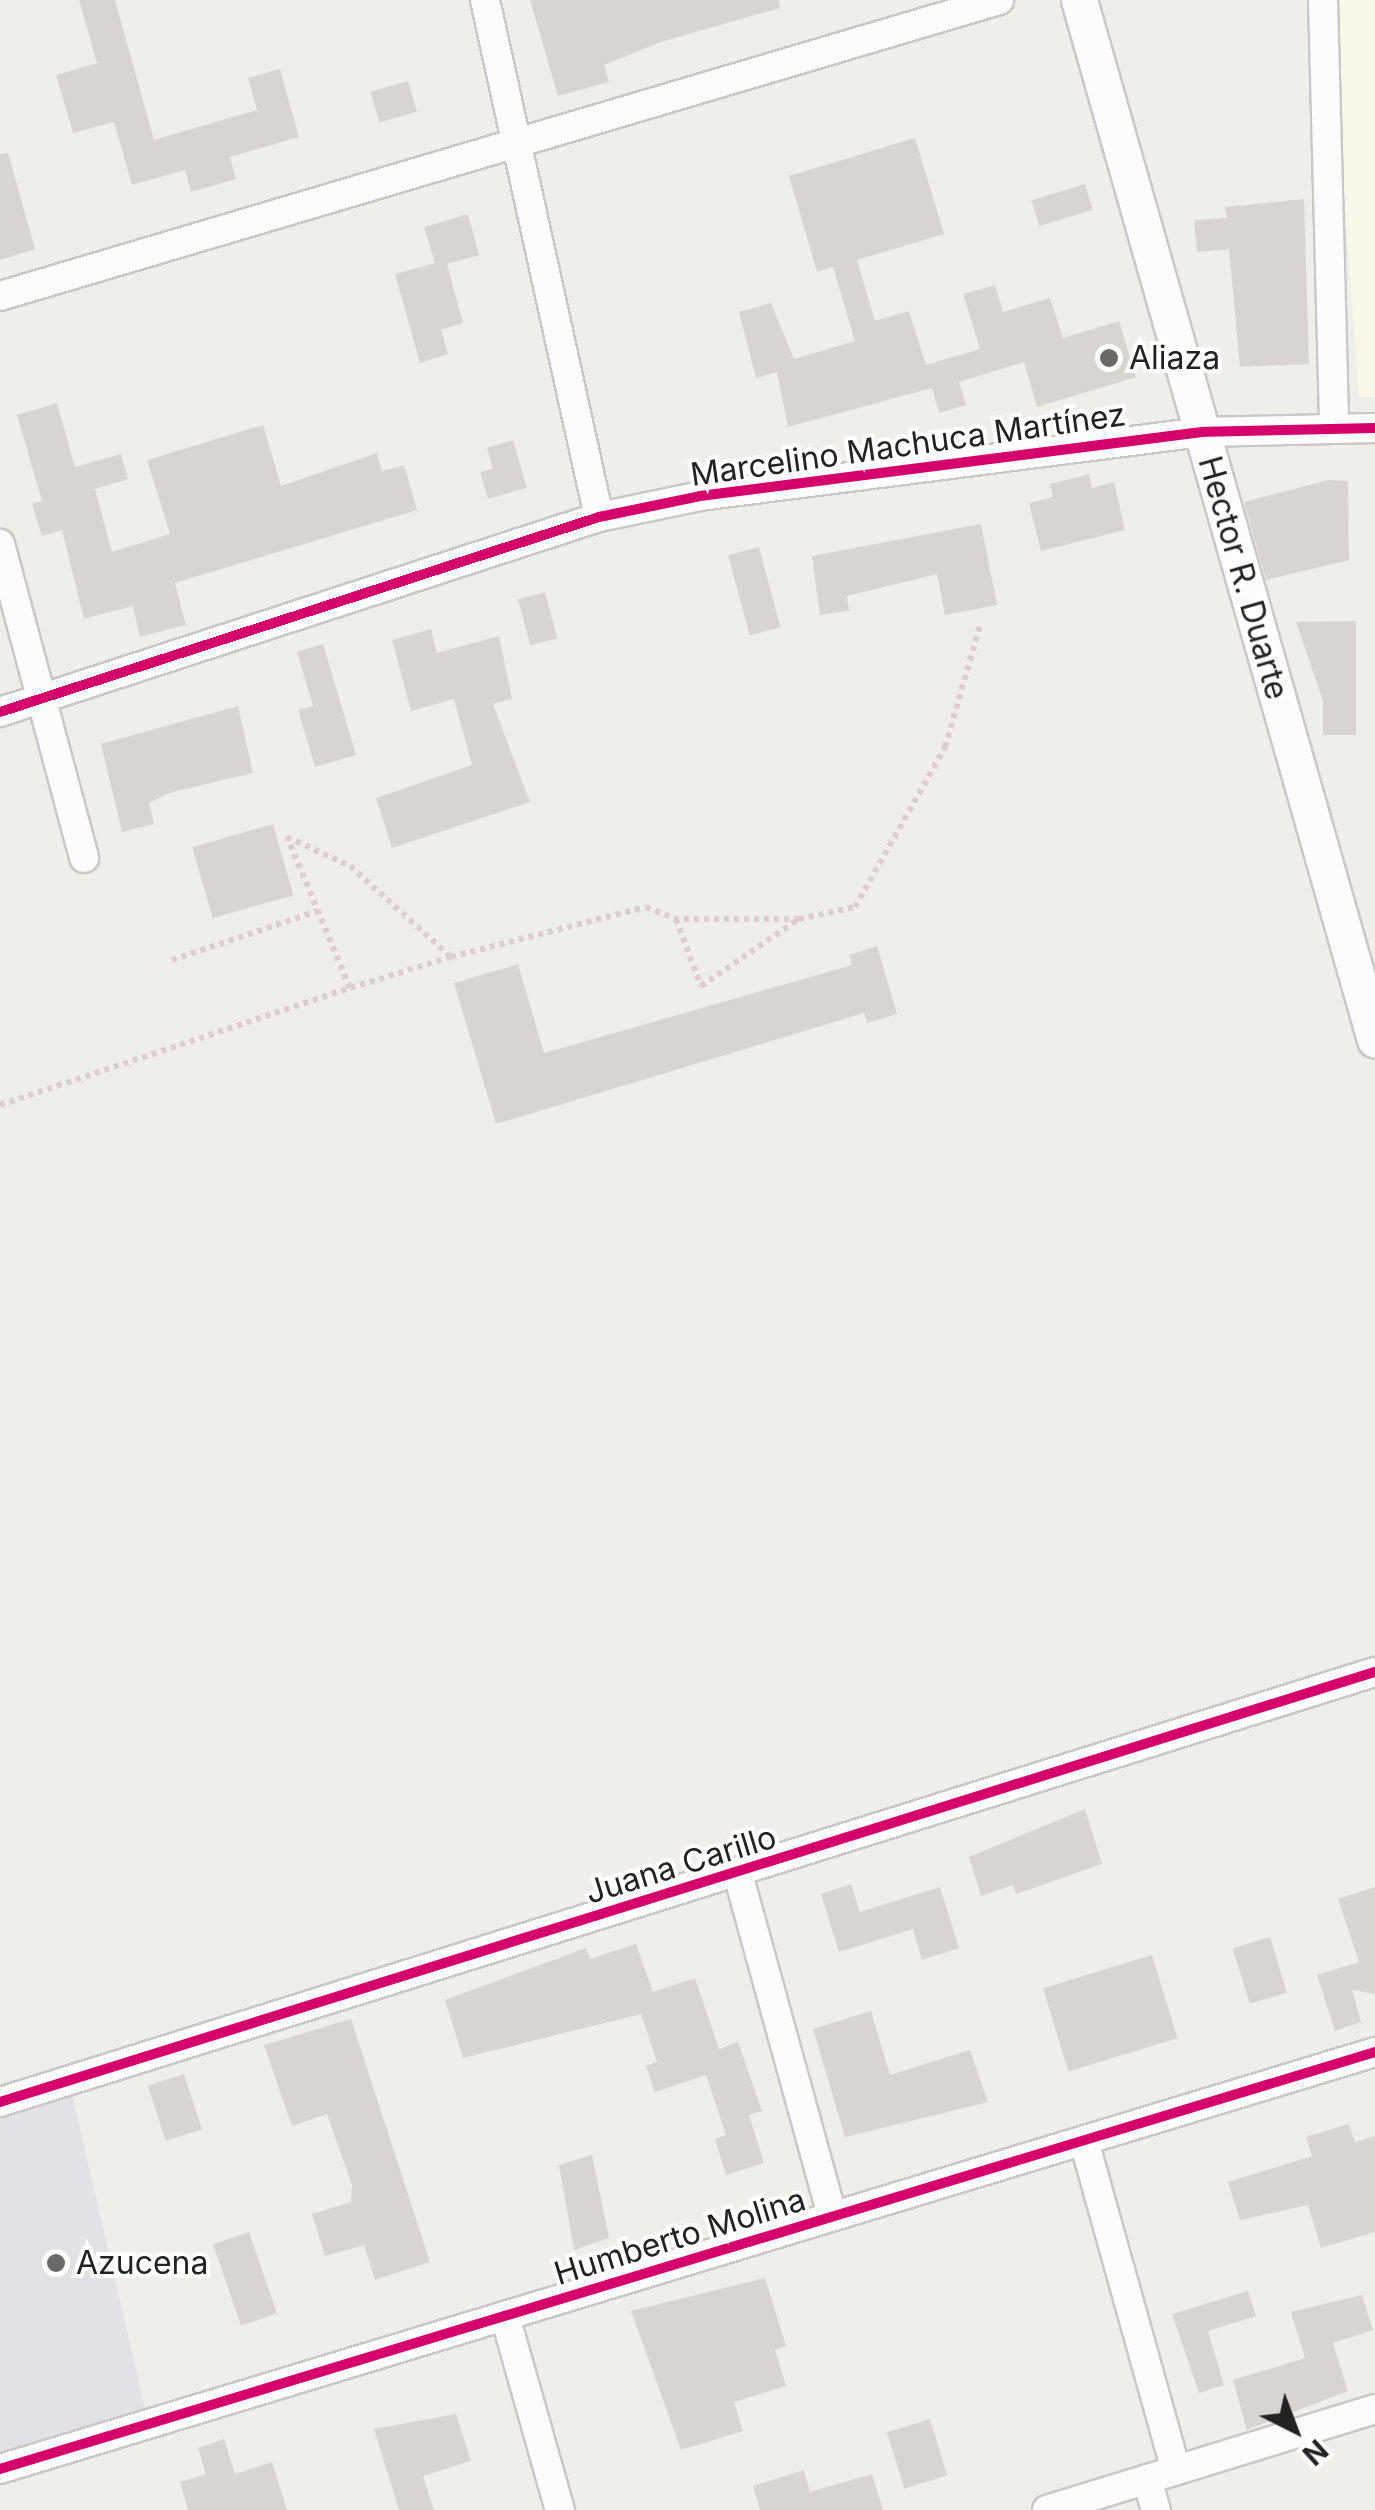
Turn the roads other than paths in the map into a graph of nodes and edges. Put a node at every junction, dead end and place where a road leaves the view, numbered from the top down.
1 (485, 0) edge
2 (999, 0) edge
3 (1078, 0) edge
4 (1323, 0) edge
5 (521, 138) junction
6 (0, 296) edge
7 (1375, 428) edge
8 (1334, 429) junction
9 (1202, 432) junction
10 (600, 517) junction
11 (0, 544) edge
12 (42, 700) junction
13 (0, 712) edge
14 (84, 858) dead end
15 (1375, 1040) edge
16 (1375, 1672) edge
17 (738, 1874) junction
18 (1375, 2052) edge
19 (0, 2102) edge
20 (1084, 2140) junction
21 (832, 2216) junction
22 (506, 2316) junction
23 (1375, 2409) edge
24 (0, 2469) edge
25 (1176, 2470) junction
26 (1147, 2479) junction
27 (560, 2510) edge
28 (1046, 2510) edge
29 (1156, 2510) edge

1 - 5 street
2 - 5 street
3 - 9 street, Hector R. Duarte
4 - 8 street
5 - 6 street
5 - 10 street
7 - 8 street, Marcelino Machuca Martínez
8 - 9 street, Marcelino Machuca Martínez
9 - 10 street, Marcelino Machuca Martínez
9 - 15 street, Hector R. Duarte
10 - 12 street, Marcelino Machuca Martínez
11 - 12 street
12 - 13 street, Marcelino Machuca Martínez
12 - 14 street
16 - 17 street, Juana Carillo
17 - 19 street, Juana Carillo
17 - 21 street
18 - 20 street, Humberto Molina
20 - 21 street, Humberto Molina
20 - 25 street
21 - 22 street, Humberto Molina
22 - 24 street, Humberto Molina
22 - 27 street
23 - 25 street
25 - 26 street
26 - 28 street
26 - 29 street

